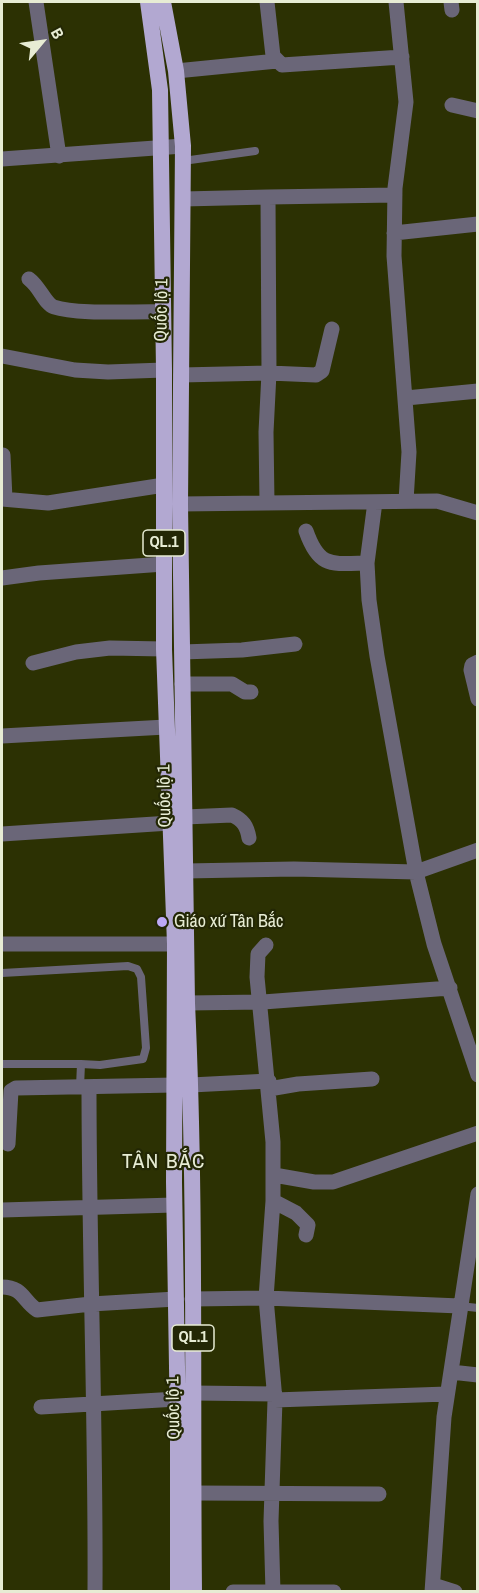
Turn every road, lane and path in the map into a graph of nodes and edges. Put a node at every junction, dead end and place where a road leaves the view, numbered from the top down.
1 (36, 2) edge
2 (148, 2) edge
3 (164, 2) edge
4 (267, 2) edge
5 (396, 2) edge
6 (402, 57) junction
7 (277, 61) junction
8 (176, 71) junction
9 (452, 105) dead end
10 (477, 111) edge
11 (255, 151) dead end
12 (183, 154) junction
13 (162, 155) junction
14 (59, 156) junction
15 (2, 159) edge
16 (395, 195) junction
17 (268, 197) junction
18 (183, 199) junction
19 (477, 224) edge
20 (394, 233) junction
21 (29, 279) dead end
22 (163, 312) junction
23 (332, 329) dead end
24 (2, 356) edge
25 (164, 370) junction
26 (269, 373) junction
27 (181, 375) junction
28 (477, 391) edge
29 (406, 398) junction
30 (3, 455) dead end
31 (164, 485) junction
32 (3, 499) edge
33 (406, 501) junction
34 (375, 502) junction
35 (267, 503) junction
36 (180, 504) junction
37 (477, 513) edge
38 (306, 531) dead end
39 (367, 563) junction
40 (164, 564) junction
41 (2, 578) edge
42 (295, 644) dead end
43 (164, 649) junction
44 (182, 652) junction
45 (477, 662) edge
46 (33, 663) dead end
47 (183, 684) junction
48 (251, 692) dead end
49 (477, 699) edge
50 (166, 727) junction
51 (2, 736) edge
52 (177, 820) junction
53 (2, 834) edge
54 (249, 838) dead end
55 (477, 849) edge
56 (185, 871) junction
57 (416, 872) junction
58 (2, 944) edge
59 (175, 944) junction
60 (266, 945) dead end
61 (2, 973) edge
62 (450, 988) junction
63 (260, 1002) junction
64 (188, 1003) junction
65 (2, 1064) edge
66 (81, 1064) junction
67 (477, 1075) edge
68 (372, 1078) dead end
69 (183, 1085) junction
70 (269, 1085) junction
71 (85, 1087) junction
72 (477, 1133) edge
73 (8, 1144) dead end
74 (274, 1174) junction
75 (477, 1194) edge
76 (273, 1201) junction
77 (174, 1205) junction
78 (89, 1208) junction
79 (2, 1210) edge
80 (306, 1235) dead end
81 (2, 1287) edge
82 (266, 1298) junction
83 (184, 1299) junction
84 (91, 1304) junction
85 (460, 1306) junction
86 (477, 1308) edge
87 (451, 1372) junction
88 (477, 1375) edge
89 (447, 1394) junction
90 (185, 1396) junction
91 (275, 1397) junction
92 (94, 1402) junction
93 (40, 1407) dead end
94 (195, 1493) junction
95 (272, 1493) junction
96 (378, 1494) dead end
97 (433, 1588) edge
98 (273, 1591) edge
99 (94, 1592) edge
100 (178, 1592) edge
101 (194, 1592) edge
102 (233, 1592) edge
103 (334, 1592) edge
104 (455, 1592) edge

1 - 14 street
2 - 13 highway, Quốc lộ 1 / QL.1
3 - 8 highway, Quốc lộ 1 / QL.1
4 - 7 street
5 - 6 street
6 - 7 street
6 - 16 street
7 - 8 street
8 - 12 highway, Quốc lộ 1 / QL.1
9 - 10 street
11 - 12 lane
12 - 13 highway
12 - 18 highway, Quốc lộ 1 / QL.1
13 - 14 street
13 - 22 highway, Quốc lộ 1 / QL.1
14 - 15 street
16 - 17 street
16 - 20 street
17 - 18 street
17 - 26 street
18 - 27 highway, Quốc lộ 1 / QL.1
19 - 20 street
20 - 29 street
21 - 22 street
22 - 25 highway, Quốc lộ 1 / QL.1
23 - 26 street
24 - 25 street
25 - 31 highway, Quốc lộ 1 / QL.1
26 - 27 street
26 - 35 street
27 - 36 highway, Quốc lộ 1 / QL.1
28 - 29 street
29 - 33 street
30 - 32 street
31 - 32 street
31 - 40 highway, Quốc lộ 1 / QL.1
33 - 34 street
33 - 37 street
34 - 35 street
34 - 39 street
35 - 36 street
36 - 44 highway, Quốc lộ 1 / QL.1
38 - 39 street
39 - 57 street
40 - 41 street
40 - 43 highway, Quốc lộ 1 / QL.1
42 - 44 street
43 - 46 street
43 - 50 highway, Quốc lộ 1 / QL.1
44 - 47 highway, Quốc lộ 1 / QL.1
45 - 49 street
47 - 48 street
47 - 52 highway, Quốc lộ 1 / QL.1
50 - 51 street
50 - 52 highway, Quốc lộ 1 / QL.1
52 - 53 street
52 - 54 street
52 - 56 highway, Quốc lộ 1 / QL.1
52 - 59 highway, Quốc lộ 1 / QL.1
55 - 57 street
56 - 57 street
56 - 64 highway, Quốc lộ 1 / QL.1
57 - 62 street
58 - 59 street
59 - 69 highway, Quốc lộ 1 / QL.1
60 - 63 street
61 - 66 lane
62 - 63 street
62 - 67 street
63 - 64 street
63 - 70 street
64 - 69 highway, Quốc lộ 1 / QL.1
65 - 66 lane
66 - 71 lane
68 - 70 street
69 - 70 street
69 - 71 street
69 - 77 highway, Quốc lộ 1 / QL.1
69 - 83 highway, Quốc lộ 1 / QL.1
70 - 74 street
71 - 73 street
71 - 78 street
72 - 74 street
74 - 76 street
75 - 85 street
76 - 80 street
76 - 82 street
77 - 78 street
77 - 83 highway, Quốc lộ 1 / QL.1
78 - 79 street
78 - 84 street
81 - 84 street
82 - 83 street
82 - 85 street
82 - 91 street
83 - 84 street
83 - 90 highway, Quốc lộ 1 / QL.1
84 - 92 street
85 - 86 lane
85 - 87 street
87 - 88 street
87 - 89 street
89 - 91 street
89 - 97 street
90 - 91 street
90 - 92 street
90 - 94 highway, Quốc lộ 1 / QL.1
90 - 100 highway, Quốc lộ 1 / QL.1
91 - 95 street
92 - 93 street
92 - 99 street
94 - 95 street
94 - 101 highway, Quốc lộ 1 / QL.1
95 - 96 street
95 - 98 street
97 - 104 street
98 - 102 street
98 - 103 street

